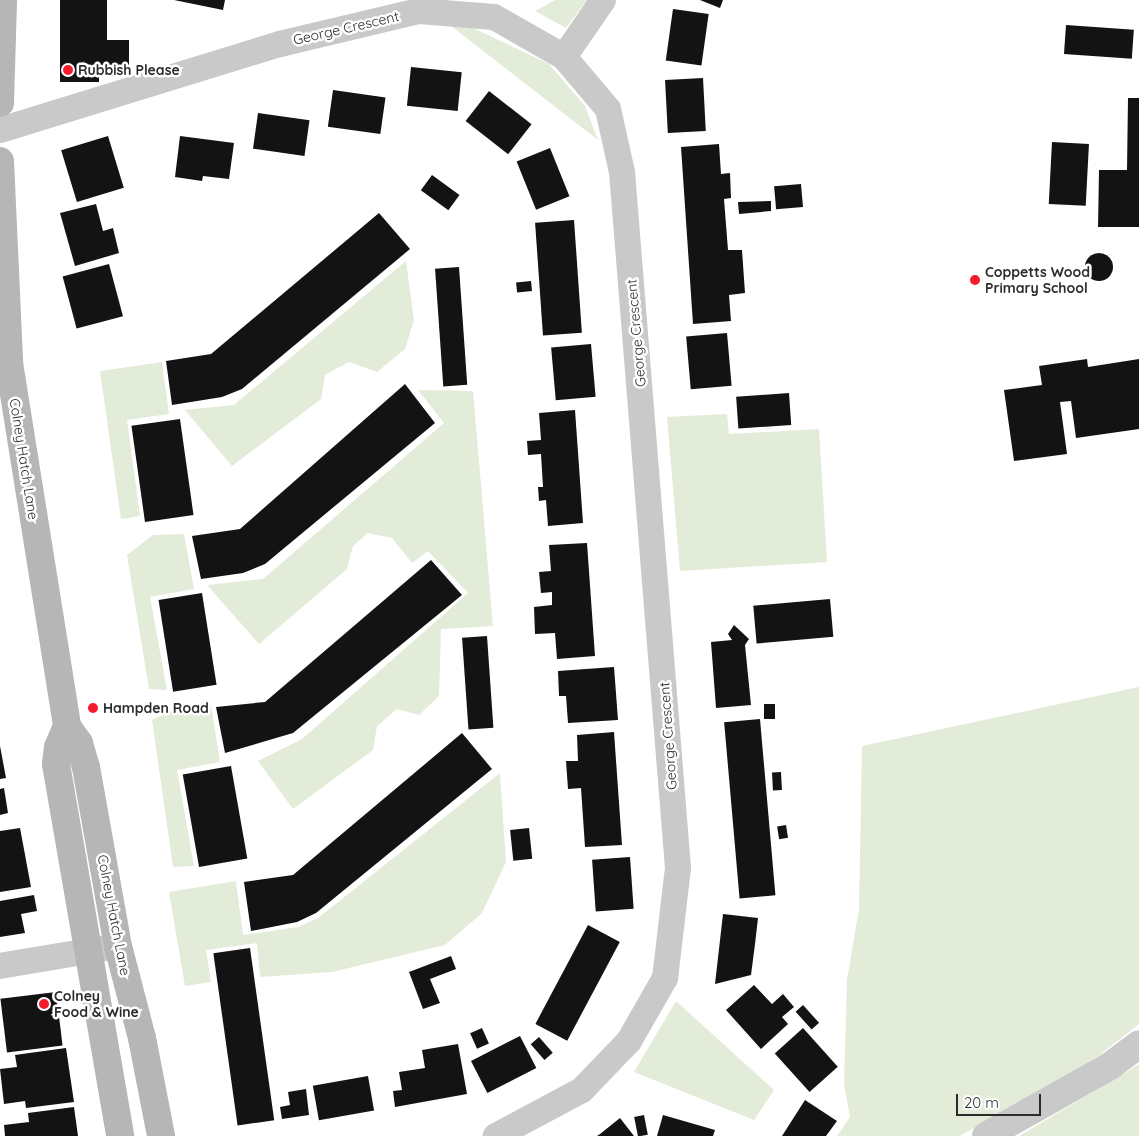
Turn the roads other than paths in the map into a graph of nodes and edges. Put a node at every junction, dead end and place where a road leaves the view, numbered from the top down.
1 (2, 0) edge
2 (603, 0) edge
3 (564, 57) junction
4 (0, 103) edge
5 (0, 130) edge
6 (0, 161) edge
7 (4, 363) edge
8 (67, 726) junction
9 (118, 946) junction
10 (89, 951) junction
11 (0, 966) edge
12 (1139, 1044) edge
13 (120, 1136) edge
14 (161, 1136) edge
15 (496, 1136) edge
16 (986, 1136) edge

1 - 4 main road
2 - 3 street
3 - 5 street, George Crescent
3 - 15 street, George Crescent
6 - 7 main road, Colney Hatch Lane
7 - 8 main road, Colney Hatch Lane
8 - 9 main road, Colney Hatch Lane
8 - 10 main road
9 - 10 street
9 - 14 main road, Colney Hatch Lane
10 - 11 street
10 - 13 main road
12 - 16 street

